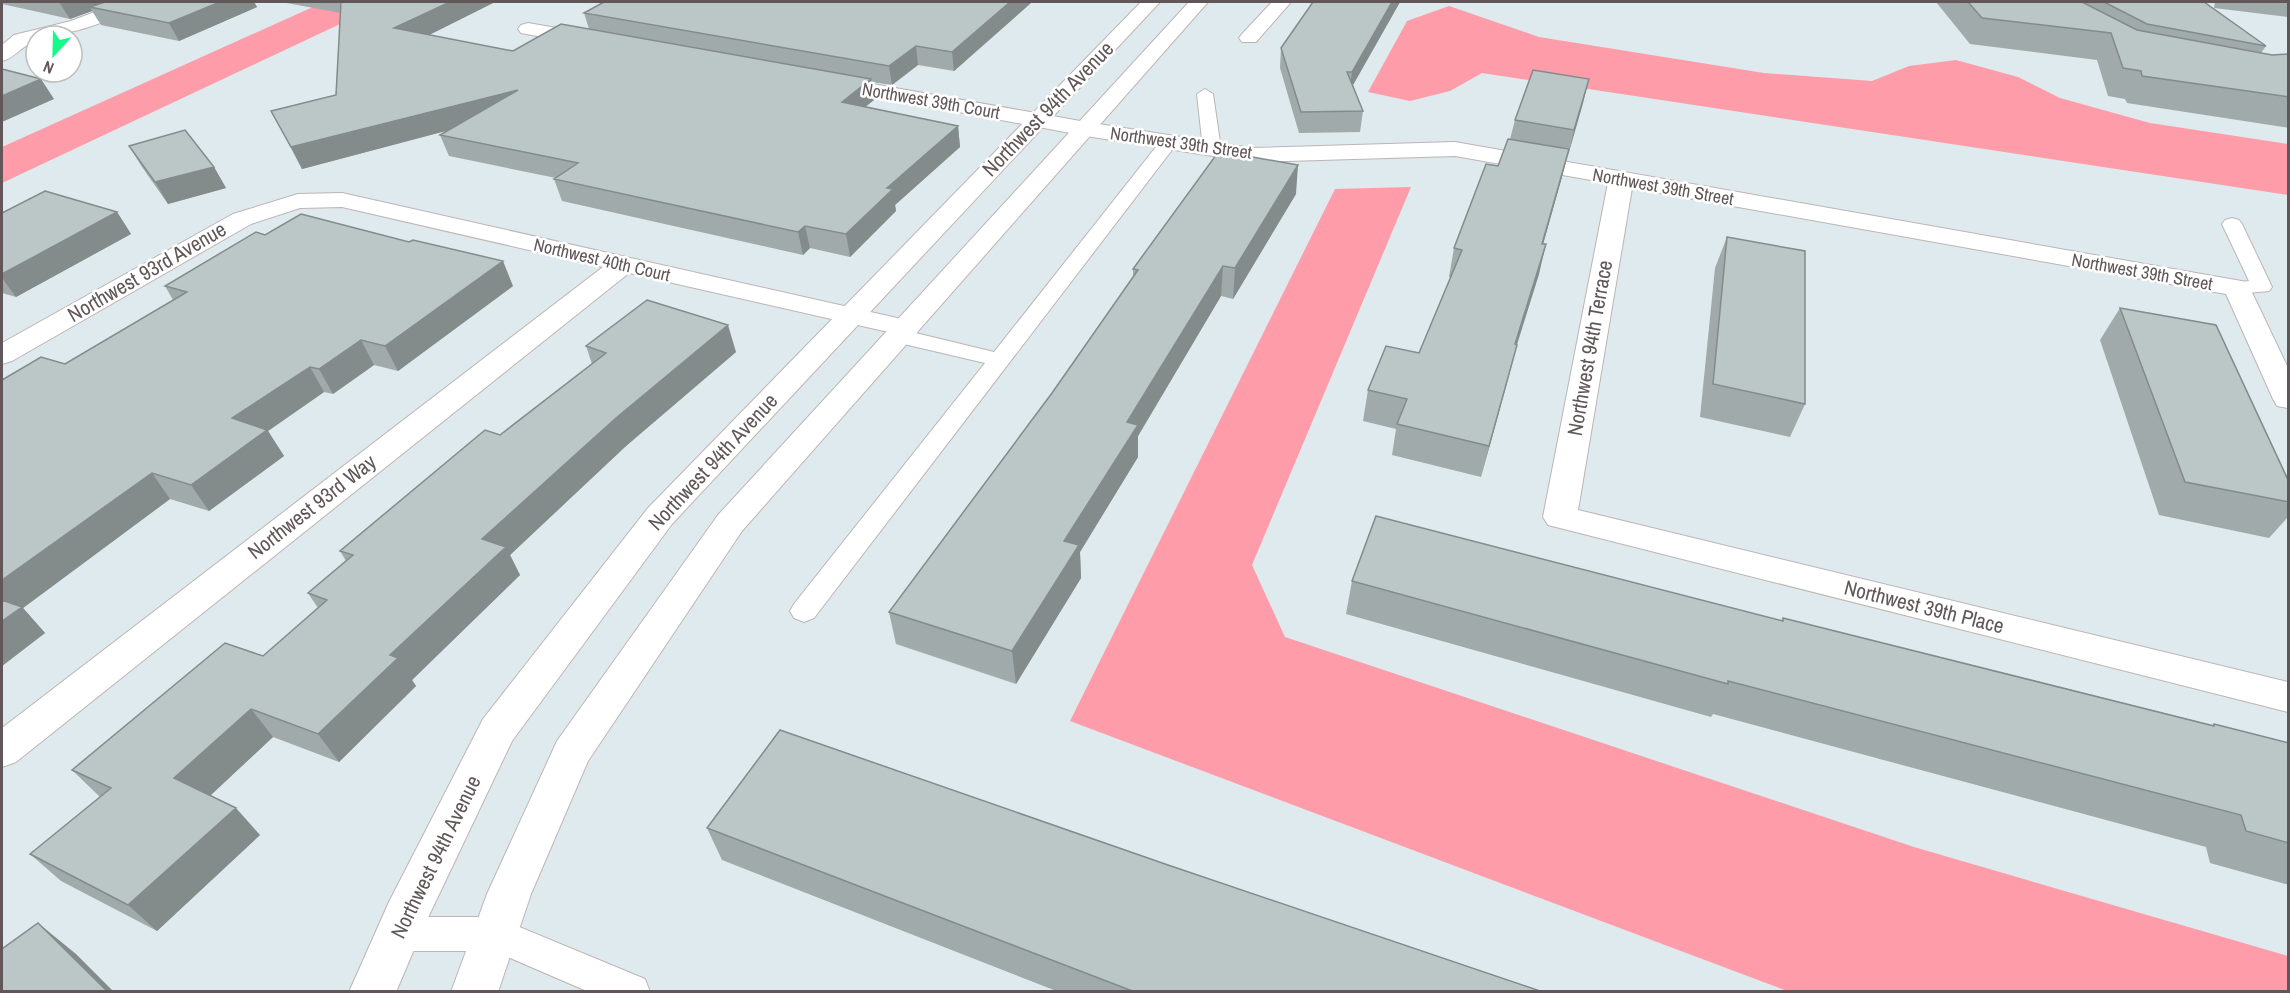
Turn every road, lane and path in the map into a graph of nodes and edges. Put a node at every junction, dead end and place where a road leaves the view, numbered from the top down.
1 (137, 2) edge
2 (1151, 2) edge
3 (1199, 2) edge
4 (1272, 4) edge
5 (528, 29) dead end
6 (1249, 38) dead end
7 (11, 39) edge
8 (609, 43) edge
9 (2, 55) edge
10 (806, 79) edge
11 (1205, 94) dead end
12 (1039, 120) junction
13 (1086, 129) junction
14 (1169, 142) junction
15 (1212, 149) junction
16 (1621, 180) junction
17 (298, 201) joint
18 (2232, 224) dead end
19 (623, 265) junction
20 (2236, 288) junction
21 (852, 315) junction
22 (902, 332) junction
23 (2, 355) edge
24 (1000, 360) junction
25 (2289, 399) edge
26 (1560, 517) joint
27 (804, 611) dead end
28 (2289, 697) edge
29 (2, 750) edge
30 (398, 934) junction
31 (495, 934) junction
32 (372, 992) edge
33 (474, 992) edge
34 (632, 992) edge

1 - 7 street
2 - 12 street, Northwest 94th Avenue
3 - 13 street, Northwest 94th Avenue
4 - 6 street
5 - 8 street
7 - 9 street
10 - 12 street, Northwest 39th Court
11 - 15 lane
12 - 13 street, Northwest 39th Court
12 - 21 street, Northwest 94th Avenue
13 - 14 street, Northwest 39th Street
13 - 22 street, Northwest 94th Avenue
14 - 15 street, Northwest 39th Street
14 - 24 lane
15 - 16 street, Northwest 39th Street
16 - 20 street, Northwest 39th Street
16 - 26 street, Northwest 94th Terrace
17 - 19 street, Northwest 40th Court
17 - 23 street, Northwest 93rd Avenue
18 - 20 lane
19 - 21 street, Northwest 40th Court
19 - 29 street, Northwest 93rd Way
20 - 25 street
21 - 22 street, Northwest 40th Court
21 - 30 street, Northwest 94th Avenue
22 - 24 lane
22 - 31 street, Northwest 94th Avenue
24 - 27 lane
26 - 28 street, Northwest 39th Place
30 - 31 lane
30 - 32 street, Northwest 94th Avenue
31 - 33 street, Northwest 94th Avenue
31 - 34 lane

